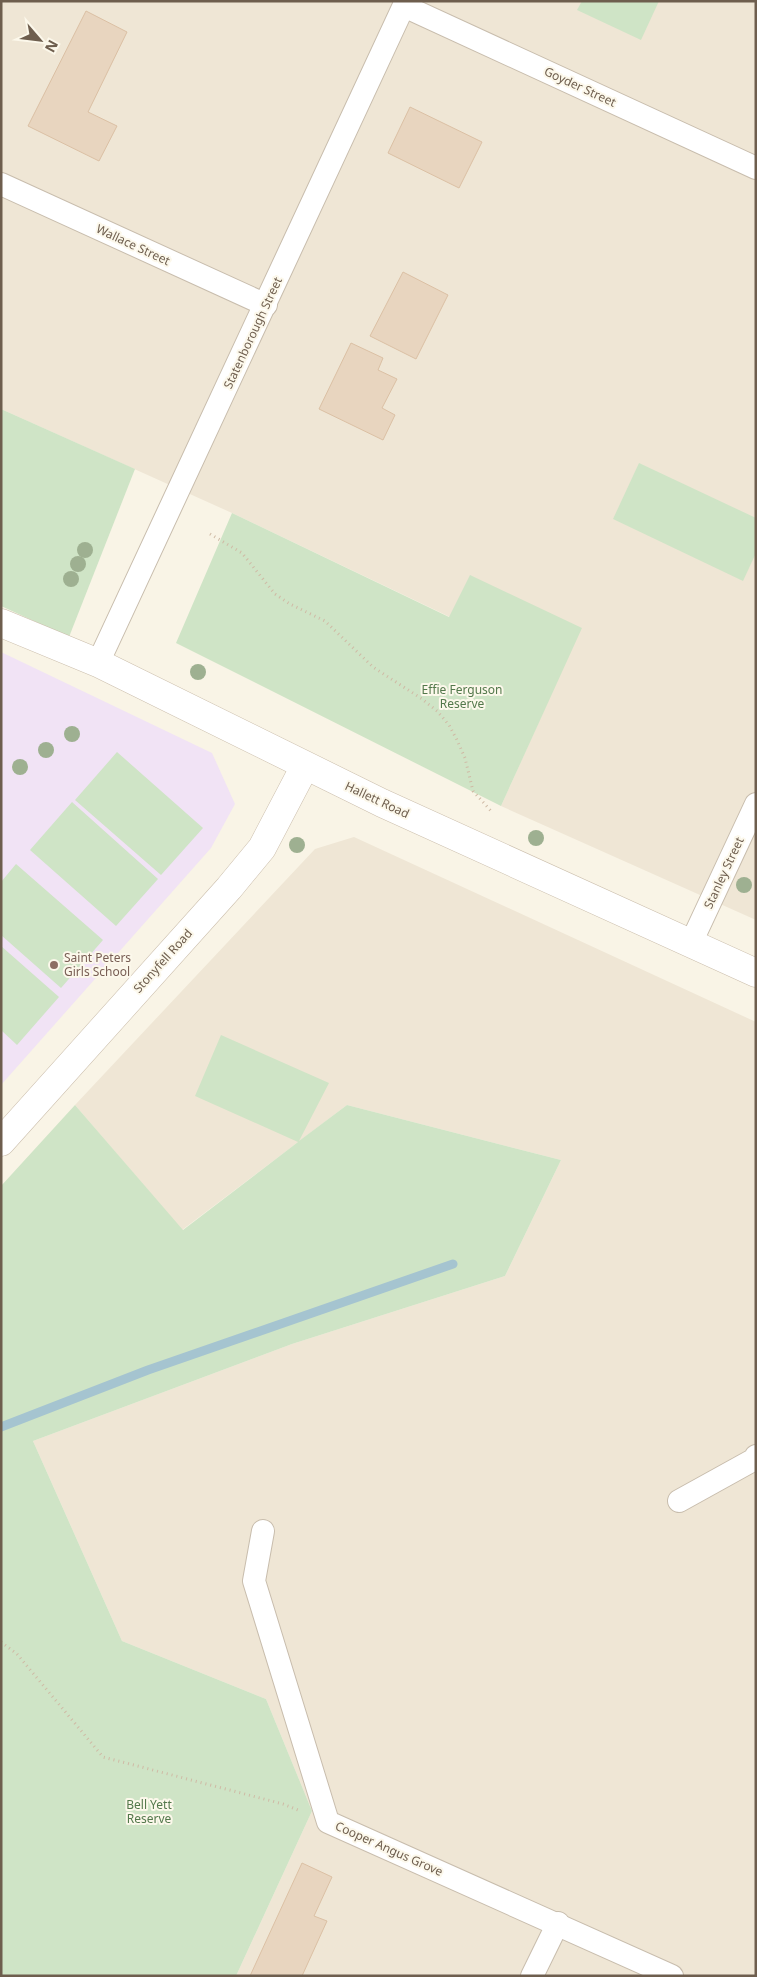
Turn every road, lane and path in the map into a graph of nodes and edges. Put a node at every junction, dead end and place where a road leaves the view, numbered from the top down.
1 (405, 4) edge
2 (756, 168) edge
3 (1, 184) edge
4 (266, 305) junction
5 (210, 534) dead end
6 (1, 623) edge
7 (98, 664) junction
8 (305, 766) junction
9 (756, 804) edge
10 (491, 812) dead end
11 (690, 943) junction
12 (756, 973) edge
13 (1, 1142) edge
14 (756, 1456) edge
15 (679, 1501) dead end
16 (263, 1531) dead end
17 (1, 1642) edge
18 (328, 1822) junction
19 (558, 1924) junction
20 (532, 1976) edge
21 (672, 1976) edge

1 - 2 street, Goyder Street
1 - 4 street, Statenborough Street
3 - 4 street, Wallace Street
4 - 7 street, Statenborough Street
5 - 10 path
6 - 7 main road, Hallett Road
7 - 8 main road, Hallett Road
8 - 11 main road, Hallett Road
8 - 13 main road, Stonyfell Road
9 - 11 street, Stanley Street
11 - 12 main road, Hallett Road
14 - 15 street
16 - 18 street, Cooper Angus Grove
17 - 18 path
18 - 19 street, Cooper Angus Grove
19 - 20 street
19 - 21 street, Cooper Angus Grove

